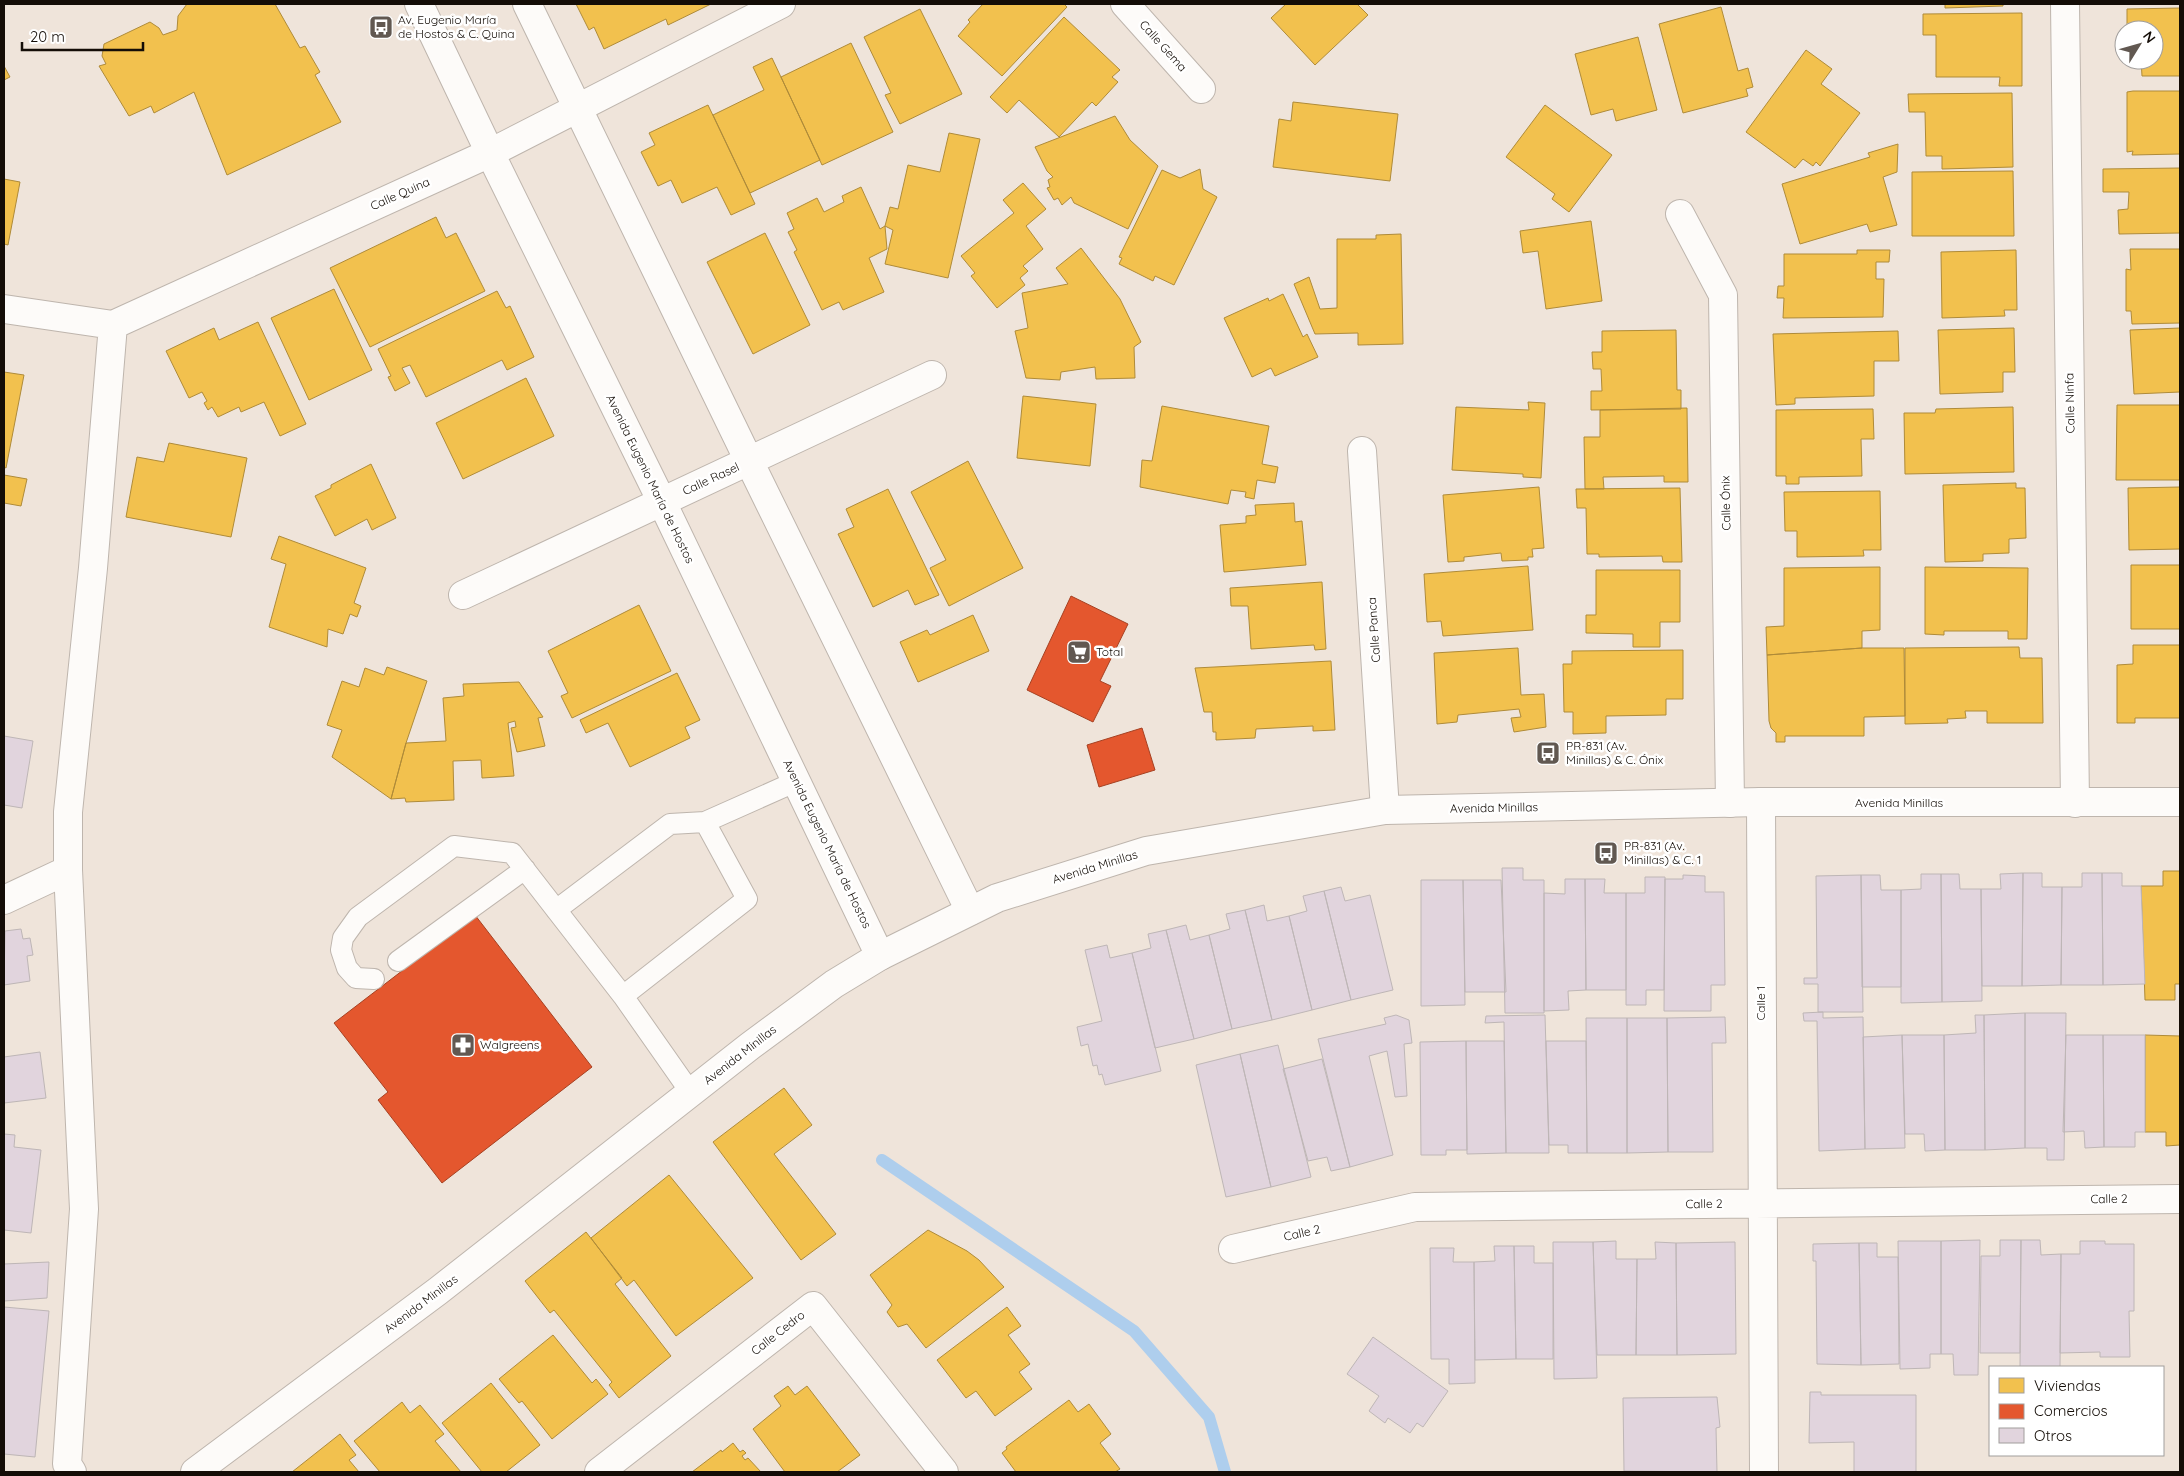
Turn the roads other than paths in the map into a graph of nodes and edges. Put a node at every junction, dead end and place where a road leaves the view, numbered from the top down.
1 (419, 4) edge
2 (527, 4) edge
3 (781, 4) edge
4 (1125, 4) edge
5 (2065, 4) edge
6 (1201, 89) dead end
7 (576, 108) junction
8 (490, 153) junction
9 (1680, 214) dead end
10 (4, 309) edge
11 (113, 325) junction
12 (932, 375) dead end
13 (1362, 451) dead end
14 (749, 461) junction
15 (662, 502) junction
16 (463, 595) dead end
17 (797, 781) junction
18 (1761, 802) junction
19 (2180, 802) edge
20 (1730, 803) junction
21 (2075, 803) junction
22 (1385, 810) junction
23 (705, 822) junction
24 (525, 869) junction
25 (68, 870) junction
26 (4, 900) edge
27 (556, 910) junction
28 (970, 911) junction
29 (880, 956) junction
30 (398, 961) dead end
31 (374, 978) dead end
32 (623, 996) junction
33 (691, 1093) junction
34 (2180, 1199) edge
35 (1761, 1203) junction
36 (1233, 1249) dead end
37 (72, 1472) edge
38 (196, 1472) edge
39 (599, 1472) edge
40 (944, 1472) edge
41 (1764, 1472) edge

1 - 8 street, Avenida Eugenio María de Hostos
2 - 7 street
3 - 7 street, Calle Quina
4 - 6 street, Calle Gema
5 - 21 street, Calle Ninfa
7 - 8 street, Calle Quina
7 - 14 street
8 - 11 street, Calle Quina
8 - 15 street, Avenida Eugenio María de Hostos
9 - 20 street, Calle Ónix
10 - 11 street
11 - 25 street
12 - 14 street, Calle Rasel
13 - 22 street, Calle Panca
14 - 15 street, Calle Rasel
14 - 28 street
15 - 16 street, Calle Rasel
15 - 17 street, Avenida Eugenio María de Hostos
17 - 23 lane
17 - 29 street, Avenida Eugenio María de Hostos
18 - 20 street, Avenida Minillas
18 - 21 street, Avenida Minillas
18 - 35 street, Calle 1
19 - 21 street, Avenida Minillas
20 - 22 street, Avenida Minillas
22 - 28 street, Avenida Minillas
23 - 27 lane
23 - 32 lane
24 - 27 lane
24 - 30 lane
24 - 31 lane
25 - 26 street
25 - 37 street
27 - 32 lane
28 - 29 street, Avenida Minillas
29 - 33 street, Avenida Minillas
32 - 33 lane
33 - 38 street, Avenida Minillas
34 - 35 street, Calle 2
35 - 36 street, Calle 2
35 - 41 street, Calle 1
39 - 40 street, Calle Cedro

